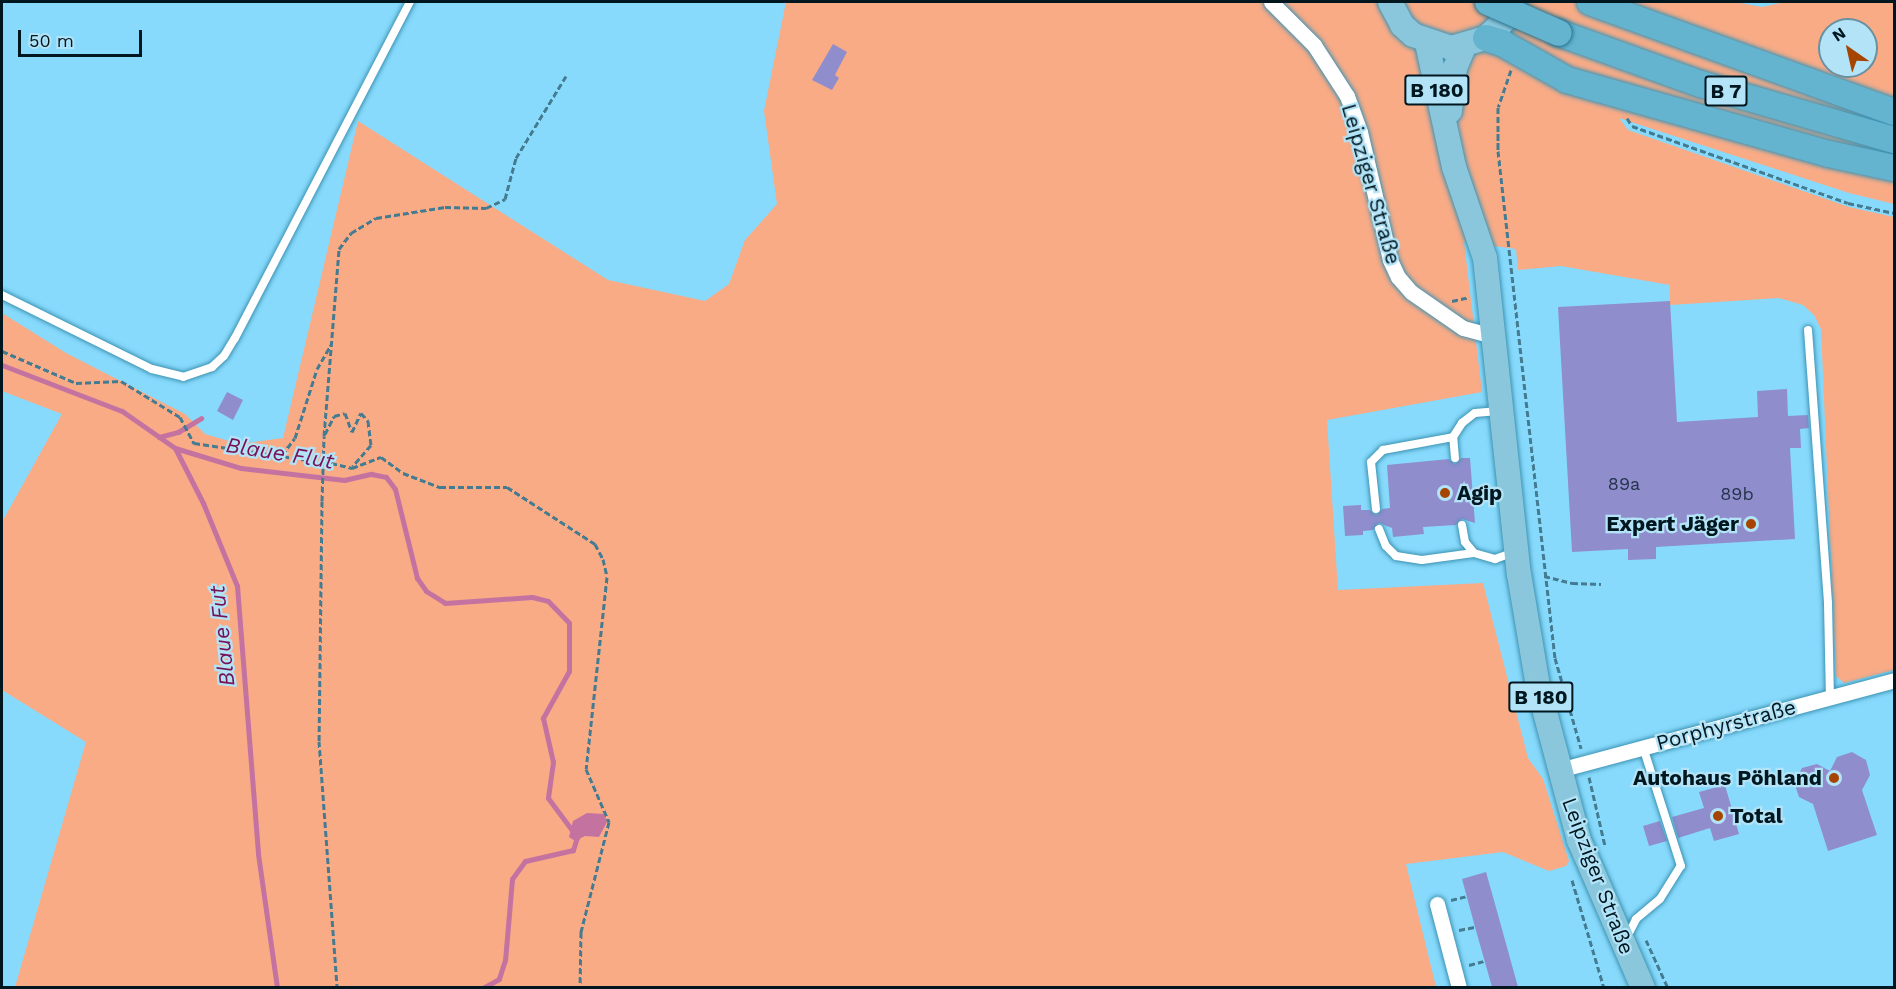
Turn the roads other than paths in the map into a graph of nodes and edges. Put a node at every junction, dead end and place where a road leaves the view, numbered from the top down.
1 (410, 2) edge
2 (1271, 2) edge
3 (1390, 2) edge
4 (1488, 2) edge
5 (1515, 2) edge
6 (1590, 2) edge
7 (1426, 43) junction
8 (1475, 43) junction
9 (1894, 112) edge
10 (1448, 137) junction
11 (1894, 140) edge
12 (1894, 168) edge
13 (2, 295) edge
14 (1808, 330) dead end
15 (1496, 337) junction
16 (1502, 410) junction
17 (1453, 437) junction
18 (1455, 458) dead end
19 (1376, 509) dead end
20 (1462, 525) dead end
21 (1379, 529) dead end
22 (1516, 551) junction
23 (1474, 554) junction
24 (1894, 680) edge
25 (1830, 697) junction
26 (1643, 747) junction
27 (1559, 770) junction
28 (1437, 904) dead end
29 (1623, 943) junction
30 (1459, 987) edge
31 (1642, 987) edge

1 - 13 lane
2 - 15 street, Leipziger Straße
3 - 7 main road, B 180
4 - 11 highway, B 7, bridge
5 - 8 main road, B 180
6 - 9 highway
7 - 8 main road, B 180
7 - 10 main road, Leipziger Straße / B 180
8 - 10 main road, Leipziger Straße / B 180
8 - 12 highway
10 - 15 main road, Leipziger Straße / B 180
14 - 25 lane
15 - 16 main road, Leipziger Straße / B 180
16 - 17 lane
16 - 22 main road, Leipziger Straße / B 180
17 - 18 lane
17 - 19 lane
20 - 23 lane
21 - 23 lane
22 - 23 lane
22 - 27 main road, Leipziger Straße / B 180
24 - 25 street, Porphyrstraße
25 - 26 street, Porphyrstraße
26 - 27 street, Porphyrstraße
26 - 29 lane
27 - 29 main road, Leipziger Straße / B 180
28 - 30 street
29 - 31 main road, Leipziger Straße / B 180

